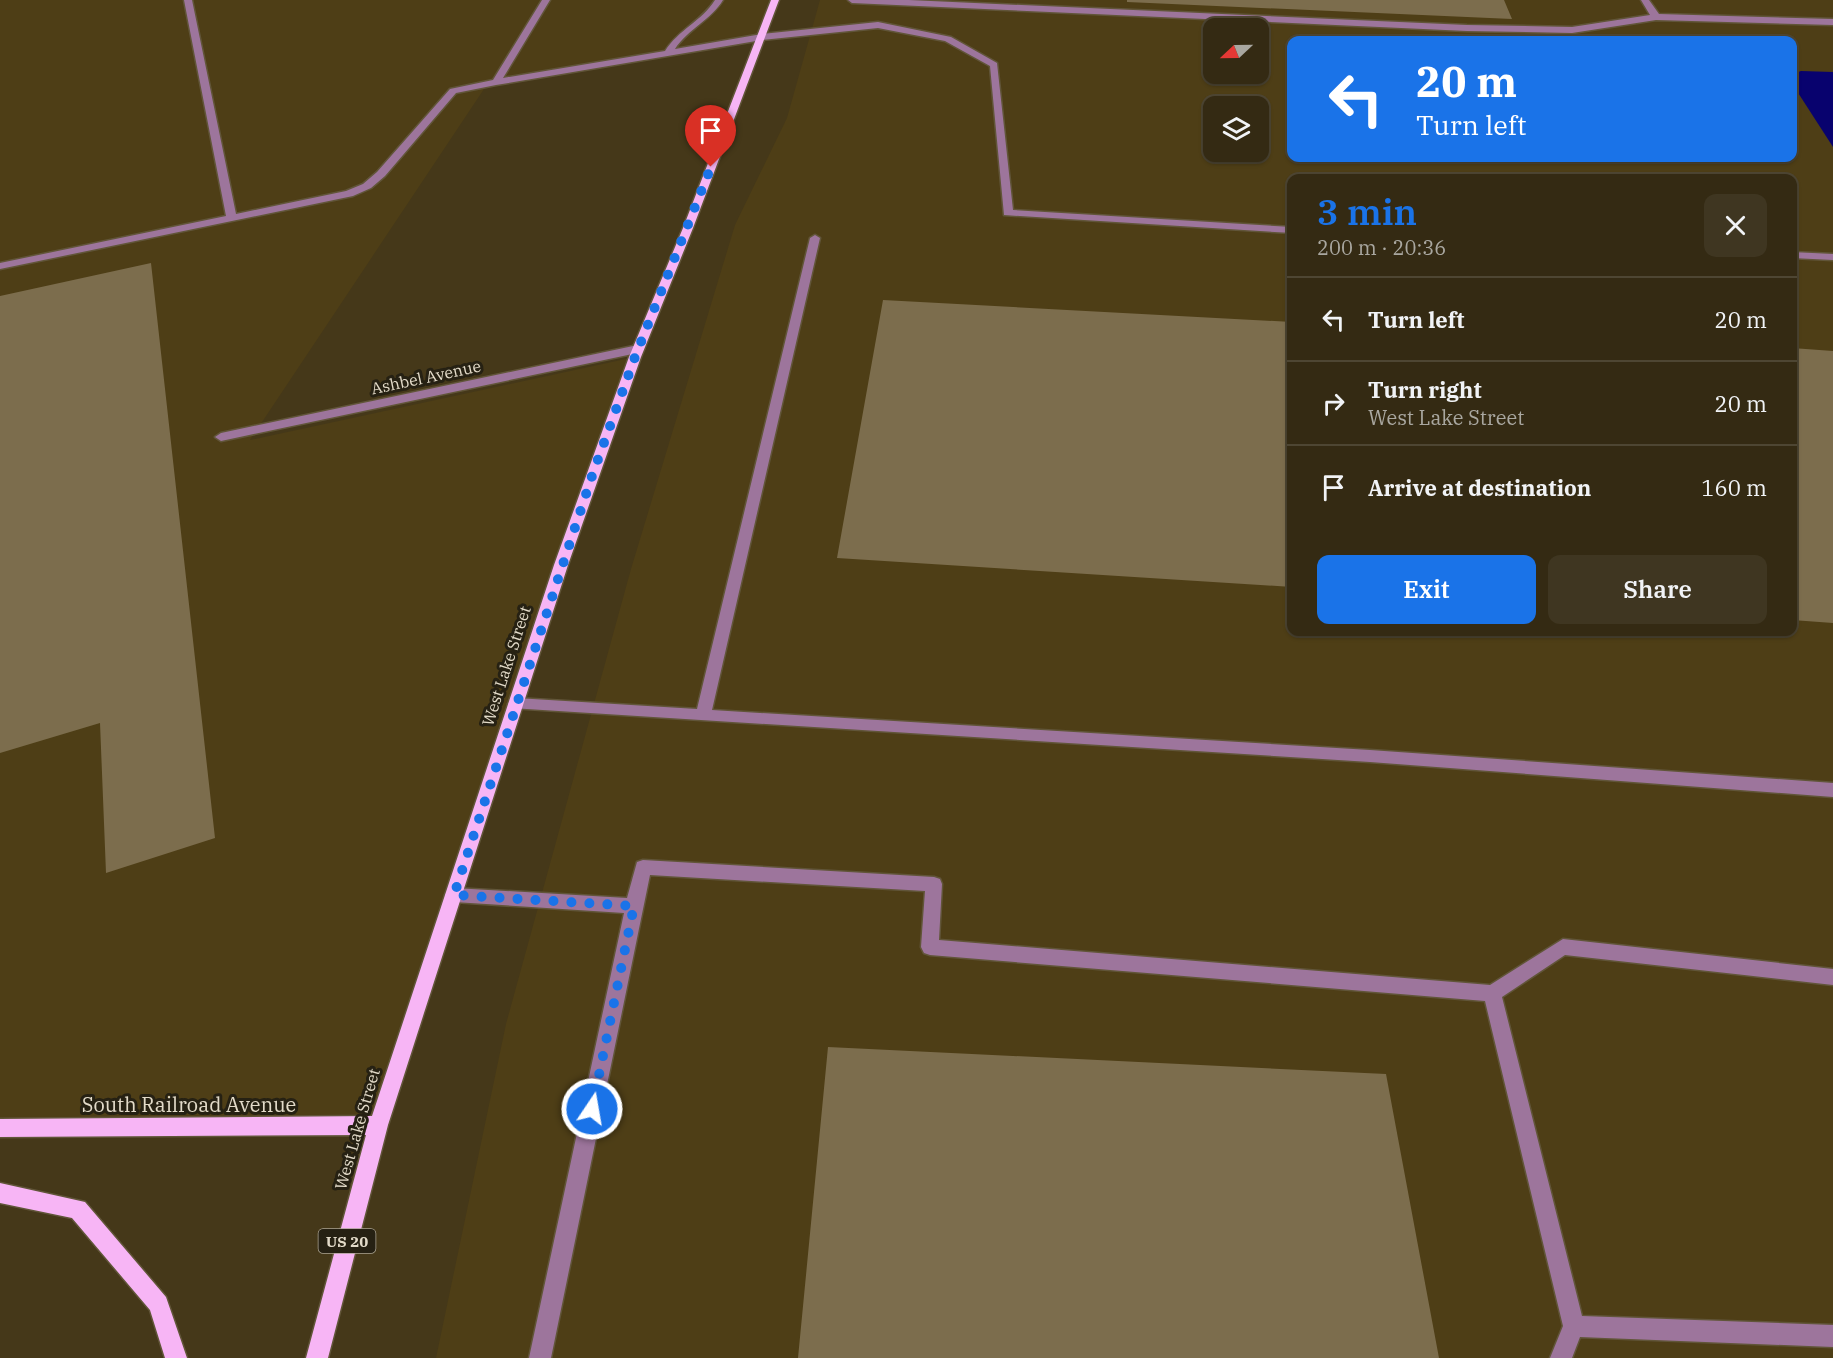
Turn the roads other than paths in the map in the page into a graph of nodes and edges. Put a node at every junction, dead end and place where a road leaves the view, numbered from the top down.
1 (188, 0) edge
2 (546, 0) edge
3 (719, 0) edge
4 (775, 0) edge
5 (852, 0) edge
6 (1087, 0) edge
7 (1645, 0) edge
8 (1087, 11) junction
9 (1656, 17) junction
10 (1833, 22) edge
11 (762, 37) junction
12 (669, 52) junction
13 (496, 82) junction
14 (231, 218) junction
15 (1287, 230) edge
16 (815, 238) dead end
17 (1797, 255) edge
18 (1833, 257) edge
19 (0, 266) edge
20 (638, 349) junction
21 (221, 437) dead end
22 (516, 704) junction
23 (703, 716) junction
24 (1833, 790) edge
25 (454, 895) junction
26 (634, 906) junction
27 (1833, 977) edge
28 (1492, 993) junction
29 (378, 1125) junction
30 (0, 1128) edge
31 (0, 1193) edge
32 (1574, 1326) junction
33 (1833, 1336) edge
34 (176, 1358) edge
35 (316, 1358) edge
36 (540, 1358) edge
37 (1561, 1358) edge

1 - 14 street
2 - 13 street
3 - 12 street
4 - 11 main road, West Lake Street / US 20
5 - 8 street
6 - 8 street
7 - 9 street
8 - 9 street
9 - 10 street
11 - 12 street
11 - 15 street
11 - 20 main road, West Lake Street / US 20
12 - 13 street
13 - 14 street
14 - 19 street
16 - 23 street
17 - 18 street
20 - 21 street, Ashbel Avenue
20 - 22 main road, West Lake Street / US 20
22 - 23 street
22 - 25 main road, West Lake Street / US 20
23 - 24 street
25 - 26 street
25 - 29 main road, West Lake Street / US 20
26 - 28 street
26 - 36 street
27 - 28 street
28 - 32 street
29 - 30 main road, South Railroad Avenue
29 - 35 main road, West Lake Street / US 20
31 - 34 main road
32 - 33 street
32 - 37 street

